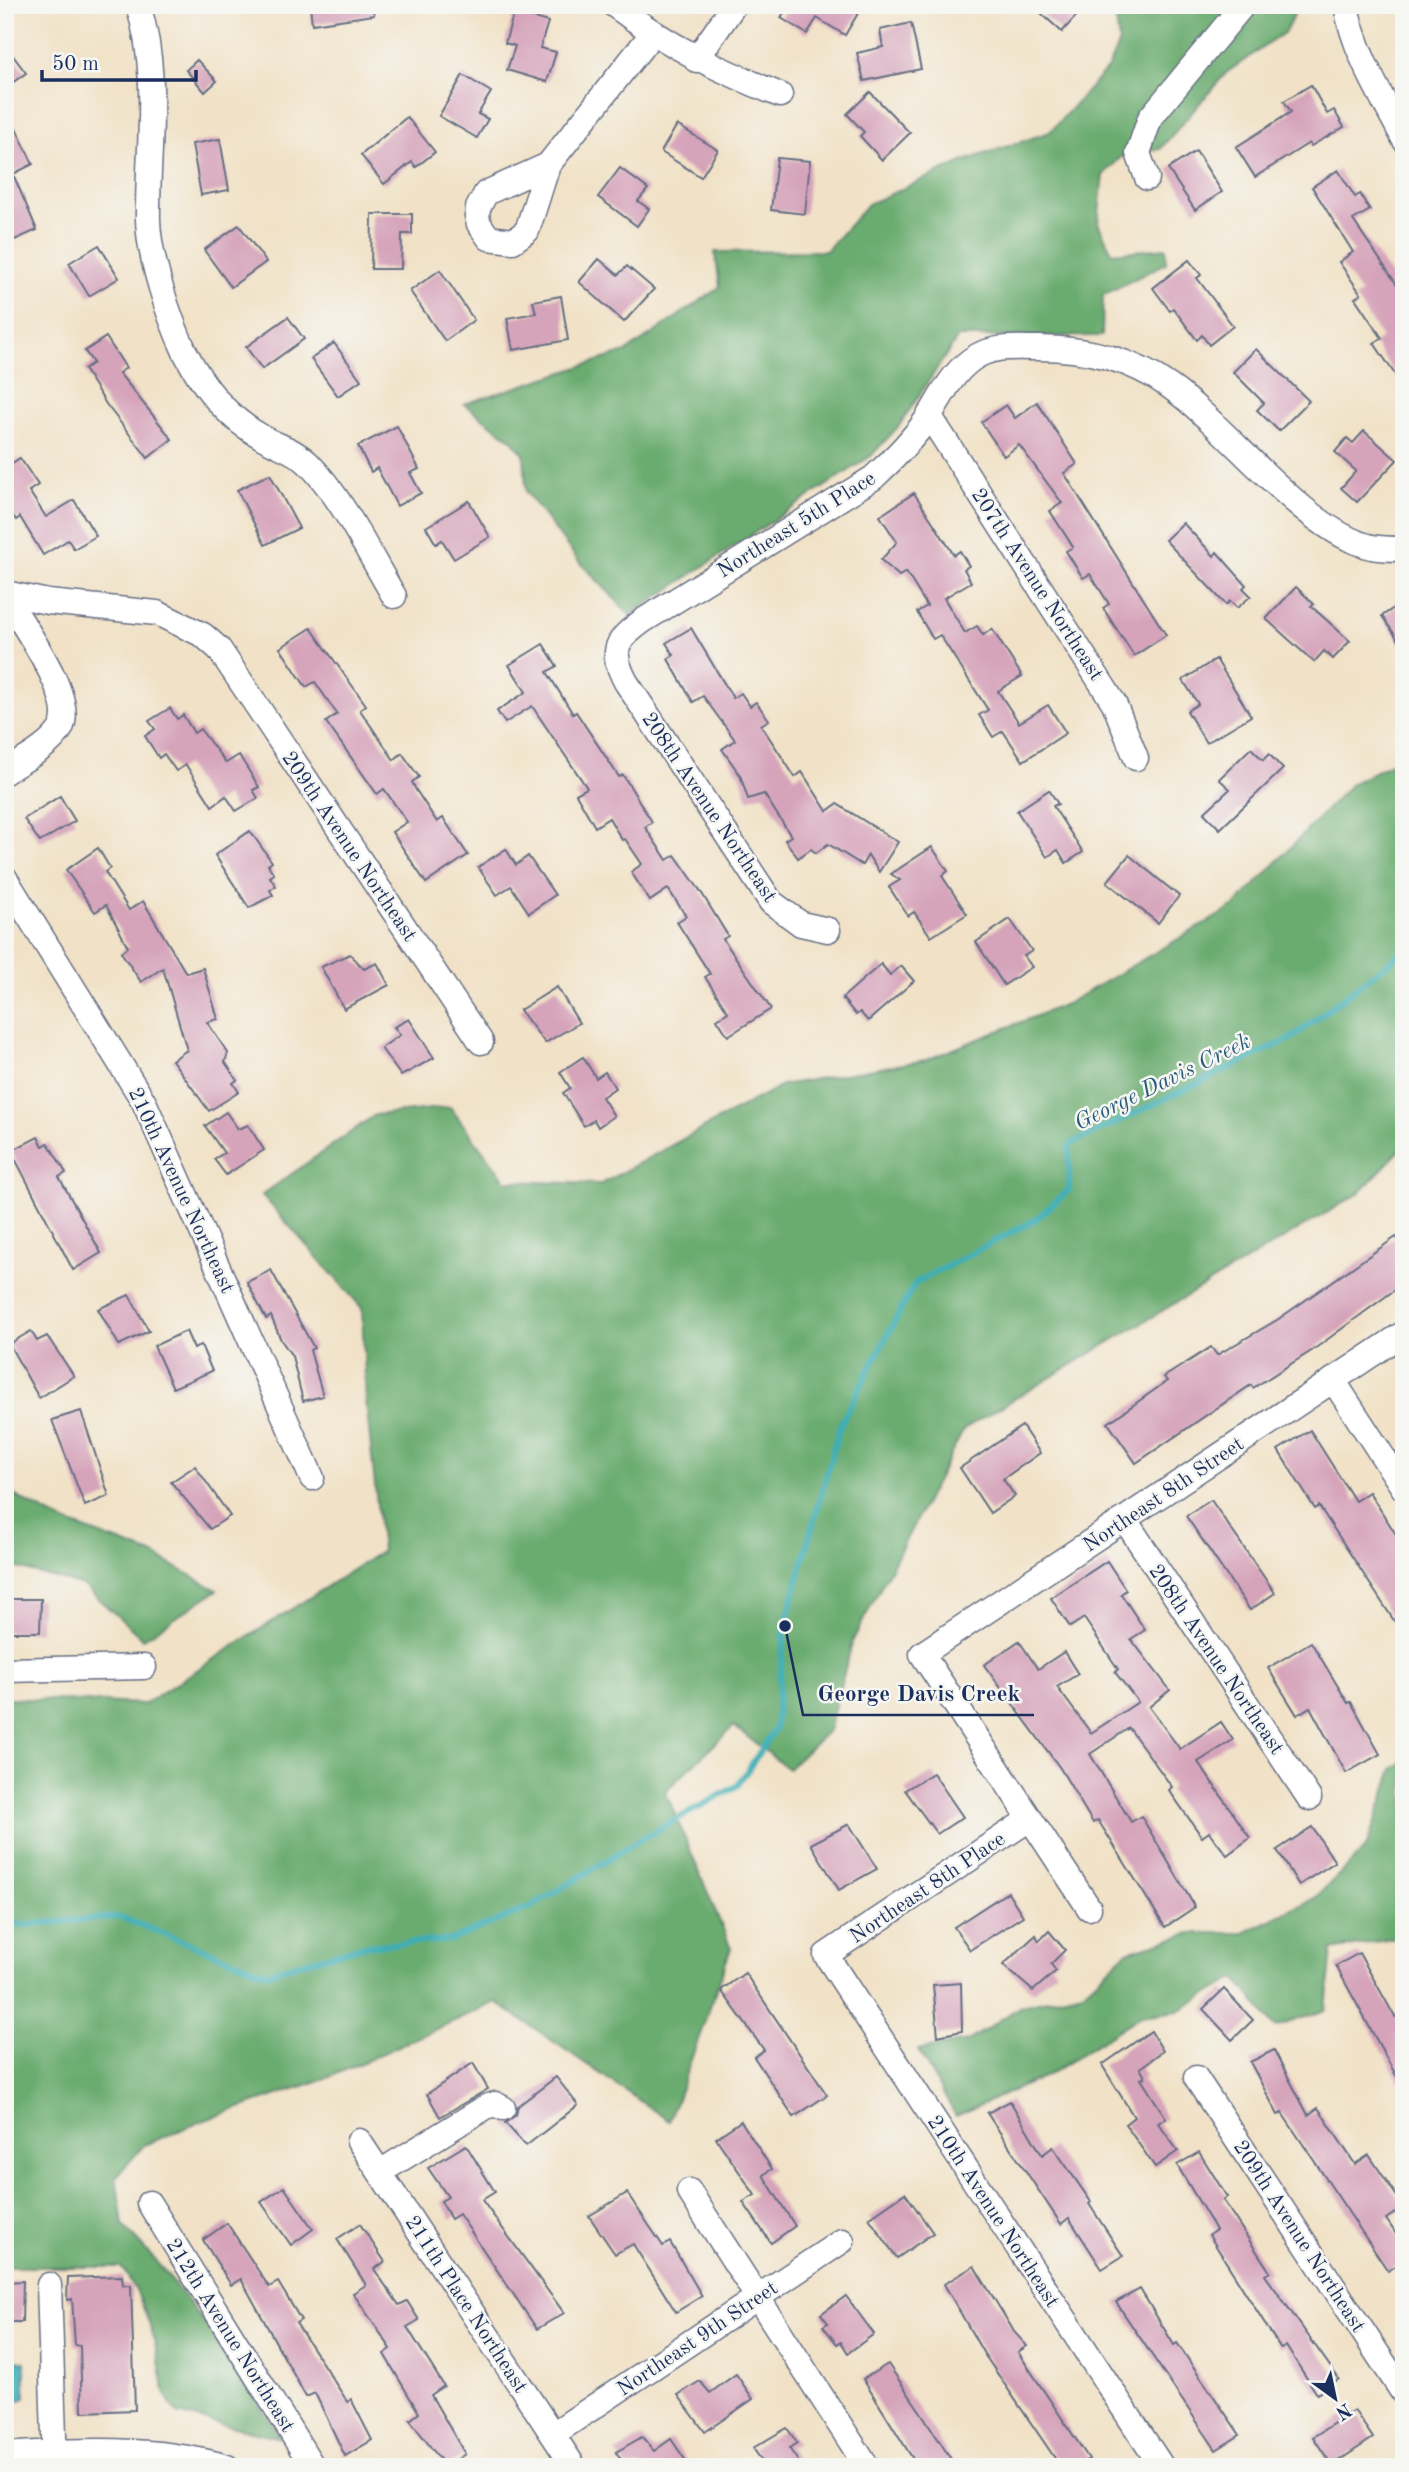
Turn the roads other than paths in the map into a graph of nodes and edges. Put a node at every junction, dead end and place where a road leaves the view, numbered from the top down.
1 (138, 5) edge
2 (614, 5) edge
3 (734, 5) edge
4 (1243, 5) edge
5 (1346, 5) edge
6 (652, 34) junction
7 (696, 60) junction
8 (780, 95) dead end
9 (1404, 139) edge
10 (548, 165) dead end
11 (1147, 178) dead end
12 (929, 415) junction
13 (1398, 549) edge
14 (5, 594) edge
15 (394, 596) dead end
16 (615, 657) joint
17 (1136, 758) dead end
18 (5, 772) edge
19 (5, 878) edge
20 (828, 930) dead end
21 (481, 1042) dead end
22 (1404, 1333) edge
23 (1333, 1380) junction
24 (312, 1478) dead end
25 (1404, 1489) edge
26 (1125, 1520) junction
27 (144, 1667) dead end
28 (5, 1670) edge
29 (1309, 1798) dead end
30 (1028, 1819) junction
31 (1089, 1908) dead end
32 (826, 1955) joint
33 (1196, 2078) dead end
34 (503, 2108) dead end
35 (359, 2141) dead end
36 (380, 2172) junction
37 (689, 2191) dead end
38 (149, 2203) dead end
39 (842, 2241) dead end
40 (49, 2285) dead end
41 (758, 2297) junction
42 (1404, 2393) edge
43 (553, 2434) junction
44 (5, 2455) edge
45 (55, 2459) edge
46 (227, 2467) edge
47 (313, 2467) edge
48 (574, 2467) edge
49 (867, 2467) edge
50 (1161, 2467) edge

1 - 15 street
2 - 6 street
3 - 7 street
4 - 11 street
5 - 9 street
6 - 7 street
6 - 10 street
7 - 8 street
12 - 13 street, Northeast 5th Place
12 - 16 street, Northeast 5th Place
12 - 17 street, 207th Avenue Northeast
14 - 18 street
14 - 21 street, 209th Avenue Northeast
16 - 20 street, 208th Avenue Northeast
19 - 24 street, 210th Avenue Northeast
22 - 23 street, Northeast 8th Street
23 - 25 street
23 - 26 street, Northeast 8th Street
26 - 29 street, 208th Avenue Northeast
26 - 30 street, Northeast 8th Street
27 - 28 street
30 - 31 street
30 - 32 street, Northeast 8th Place
32 - 50 street, 210th Avenue Northeast
33 - 42 street, 209th Avenue Northeast
34 - 36 street
35 - 36 street, 211th Place Northeast
36 - 43 street, 211th Place Northeast
37 - 41 street
38 - 47 street, 212th Avenue Northeast
39 - 41 street, Northeast 9th Street
40 - 45 street
41 - 43 street, Northeast 9th Street
41 - 49 street
43 - 48 street, 211th Place Northeast
44 - 45 street
45 - 46 street

